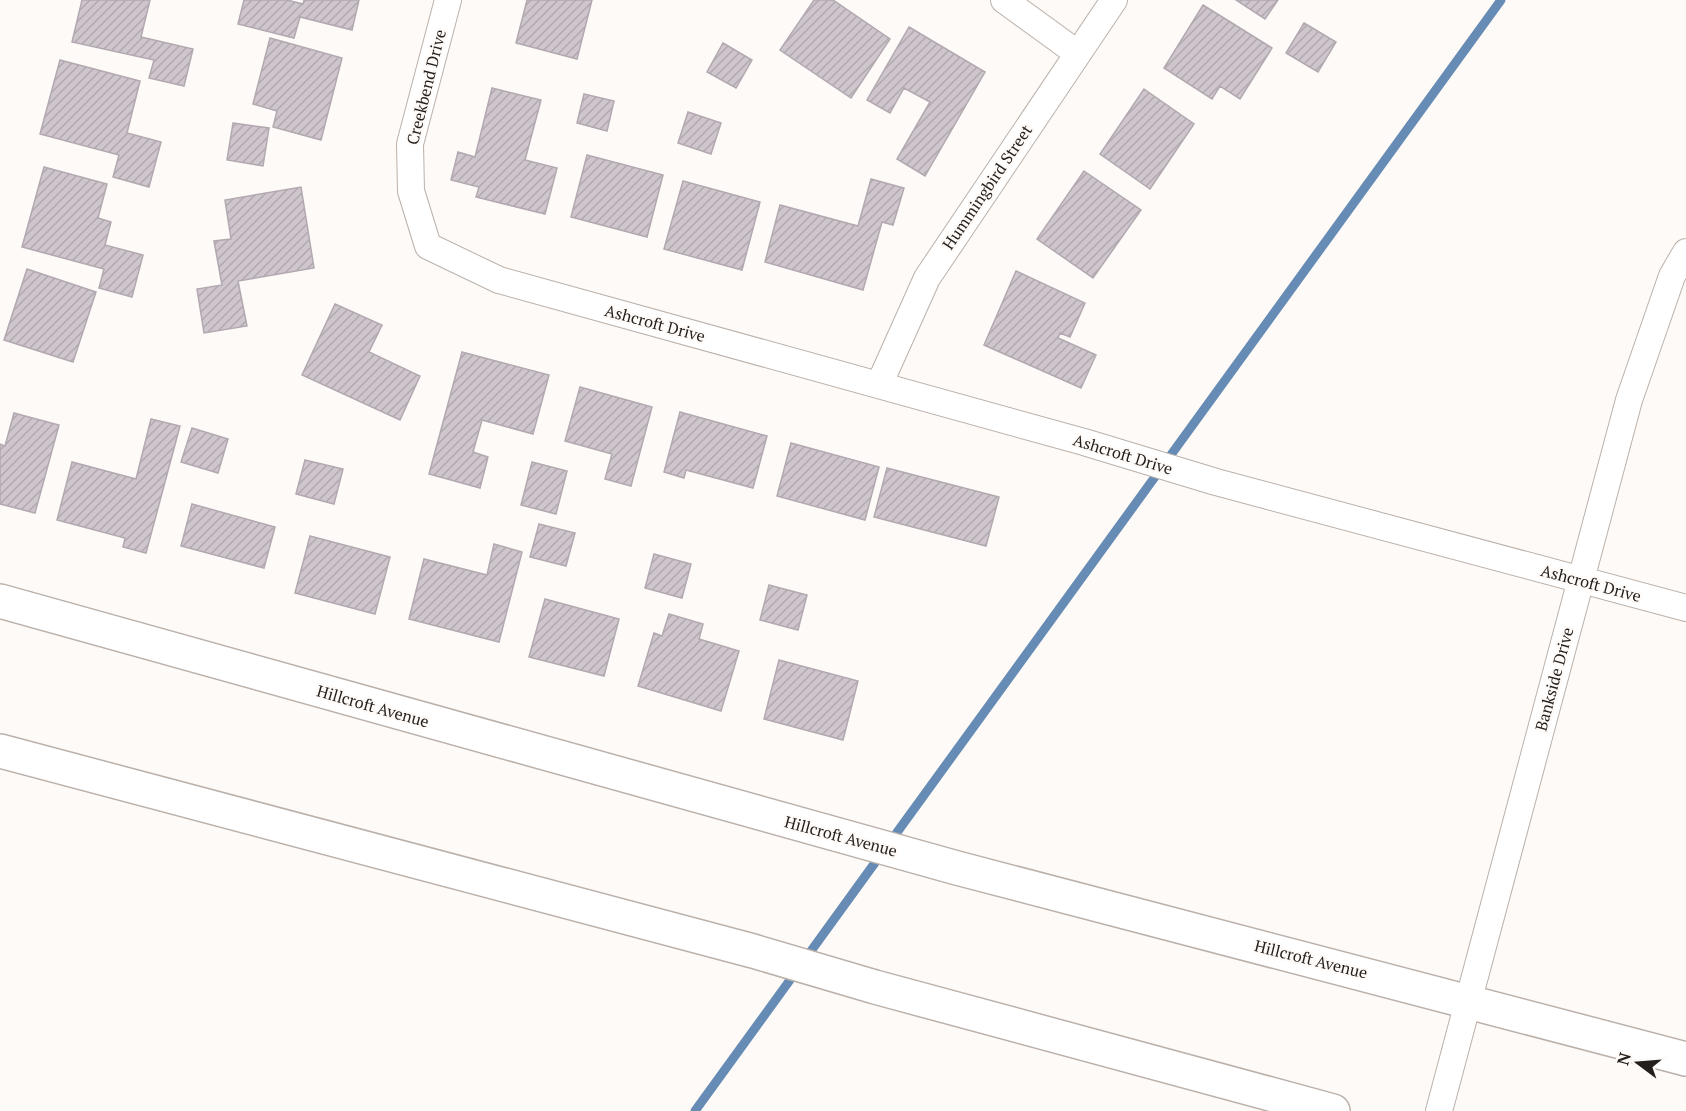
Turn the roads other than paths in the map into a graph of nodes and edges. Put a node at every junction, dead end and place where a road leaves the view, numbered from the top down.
1 (448, 0) edge
2 (1004, 0) edge
3 (1114, 0) edge
4 (1077, 53) junction
5 (1686, 252) edge
6 (560, 297) joint
7 (879, 385) junction
8 (1581, 580) junction
9 (0, 601) edge
10 (1686, 608) edge
11 (0, 622) edge
12 (117, 634) junction
13 (0, 751) edge
14 (1468, 1000) junction
15 (1686, 1059) edge
16 (1333, 1111) edge
17 (1439, 1111) edge

1 - 6 street, Creekbend Drive
2 - 4 street
3 - 4 street, Hummingbird Street
4 - 7 street, Hummingbird Street
5 - 8 street, Bankside Drive
6 - 7 street, Ashcroft Drive
7 - 8 street, Ashcroft Drive
8 - 10 street, Ashcroft Drive
8 - 14 street, Bankside Drive
9 - 12 main road, Hillcroft Avenue
11 - 12 main road
12 - 14 main road, Hillcroft Avenue
13 - 16 main road
14 - 15 main road, Hillcroft Avenue
14 - 17 street, Bankside Drive

